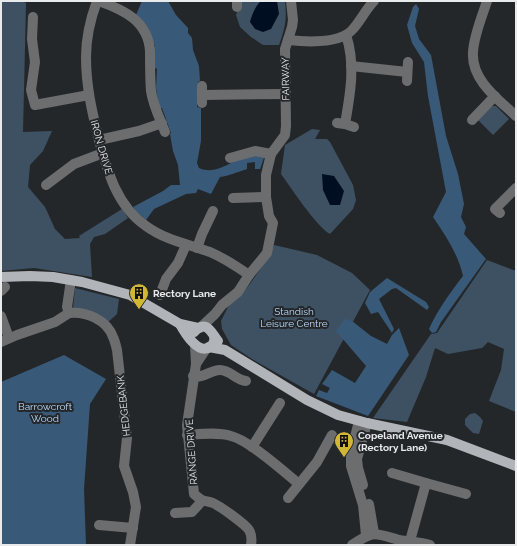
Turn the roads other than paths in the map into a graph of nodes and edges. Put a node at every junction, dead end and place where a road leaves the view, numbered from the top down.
1 (98, 1) edge
2 (291, 1) edge
3 (374, 1) edge
4 (487, 1) edge
5 (33, 17) dead end
6 (346, 35) junction
7 (288, 40) junction
8 (351, 66) junction
9 (407, 72) dead end
10 (285, 94) junction
11 (89, 95) junction
12 (202, 95) dead end
13 (495, 96) junction
14 (516, 116) edge
15 (472, 120) dead end
16 (345, 125) dead end
17 (99, 140) junction
18 (103, 153) junction
19 (271, 154) junction
20 (230, 158) dead end
21 (46, 185) dead end
22 (516, 188) edge
23 (266, 196) junction
24 (233, 198) dead end
25 (213, 211) dead end
26 (500, 213) dead end
27 (186, 245) junction
28 (198, 248) junction
29 (249, 275) junction
30 (71, 280) junction
31 (2, 285) edge
32 (159, 295) dead end
33 (69, 313) junction
34 (215, 314) junction
35 (1, 316) edge
36 (180, 324) junction
37 (199, 328) junction
38 (214, 335) junction
39 (5, 340) edge
40 (194, 343) junction
41 (208, 348) junction
42 (225, 350) junction
43 (196, 364) junction
44 (193, 376) junction
45 (246, 381) dead end
46 (280, 403) dead end
47 (363, 422) junction
48 (187, 435) junction
49 (332, 435) dead end
50 (252, 447) junction
51 (516, 466) edge
52 (392, 474) dead end
53 (426, 483) junction
54 (299, 484) junction
55 (466, 494) dead end
56 (288, 498) dead end
57 (202, 501) junction
58 (175, 513) dead end
59 (99, 525) dead end
60 (133, 528) junction
61 (370, 534) junction
62 (410, 541) junction
63 (130, 545) edge
64 (251, 545) edge
65 (352, 545) edge
66 (430, 545) edge

1 - 11 street, IRON DRIVE
1 - 17 street
2 - 7 street, FAIRWAY
3 - 6 street
4 - 13 street
5 - 11 street
6 - 7 street
6 - 8 street
7 - 10 street, FAIRWAY
8 - 9 street
8 - 16 street
10 - 12 street
10 - 19 street, FAIRWAY
11 - 17 street, IRON DRIVE
13 - 14 street
13 - 15 street
17 - 18 street, IRON DRIVE
18 - 21 street
18 - 27 street, IRON DRIVE
19 - 20 street
19 - 23 street, FAIRWAY
22 - 26 street
23 - 24 street
23 - 29 street, FAIRWAY
25 - 28 street
27 - 28 street, IRON DRIVE
27 - 32 street
28 - 29 street, IRON DRIVE
29 - 34 street, FAIRWAY
30 - 31 main road
30 - 33 street
30 - 36 main road
33 - 39 street
33 - 60 street, HEDGEBANK
34 - 37 street, FAIRWAY
34 - 38 street
35 - 39 street
36 - 37 main road
36 - 40 main road
37 - 38 main road
37 - 40 main road
38 - 41 main road
38 - 42 main road
40 - 41 main road
40 - 43 street, RANGE DRIVE
41 - 42 main road
41 - 43 street, RANGE DRIVE
42 - 47 main road
43 - 44 street, RANGE DRIVE
44 - 45 street
44 - 48 street, RANGE DRIVE
46 - 50 street
47 - 51 main road
47 - 61 street
48 - 50 street
48 - 57 street, RANGE DRIVE
49 - 54 street
50 - 54 street
52 - 53 street
53 - 55 street
53 - 62 street
54 - 56 street
57 - 58 street
57 - 64 street
59 - 60 street
60 - 63 street, HEDGEBANK
61 - 62 street
61 - 65 street
62 - 66 street

